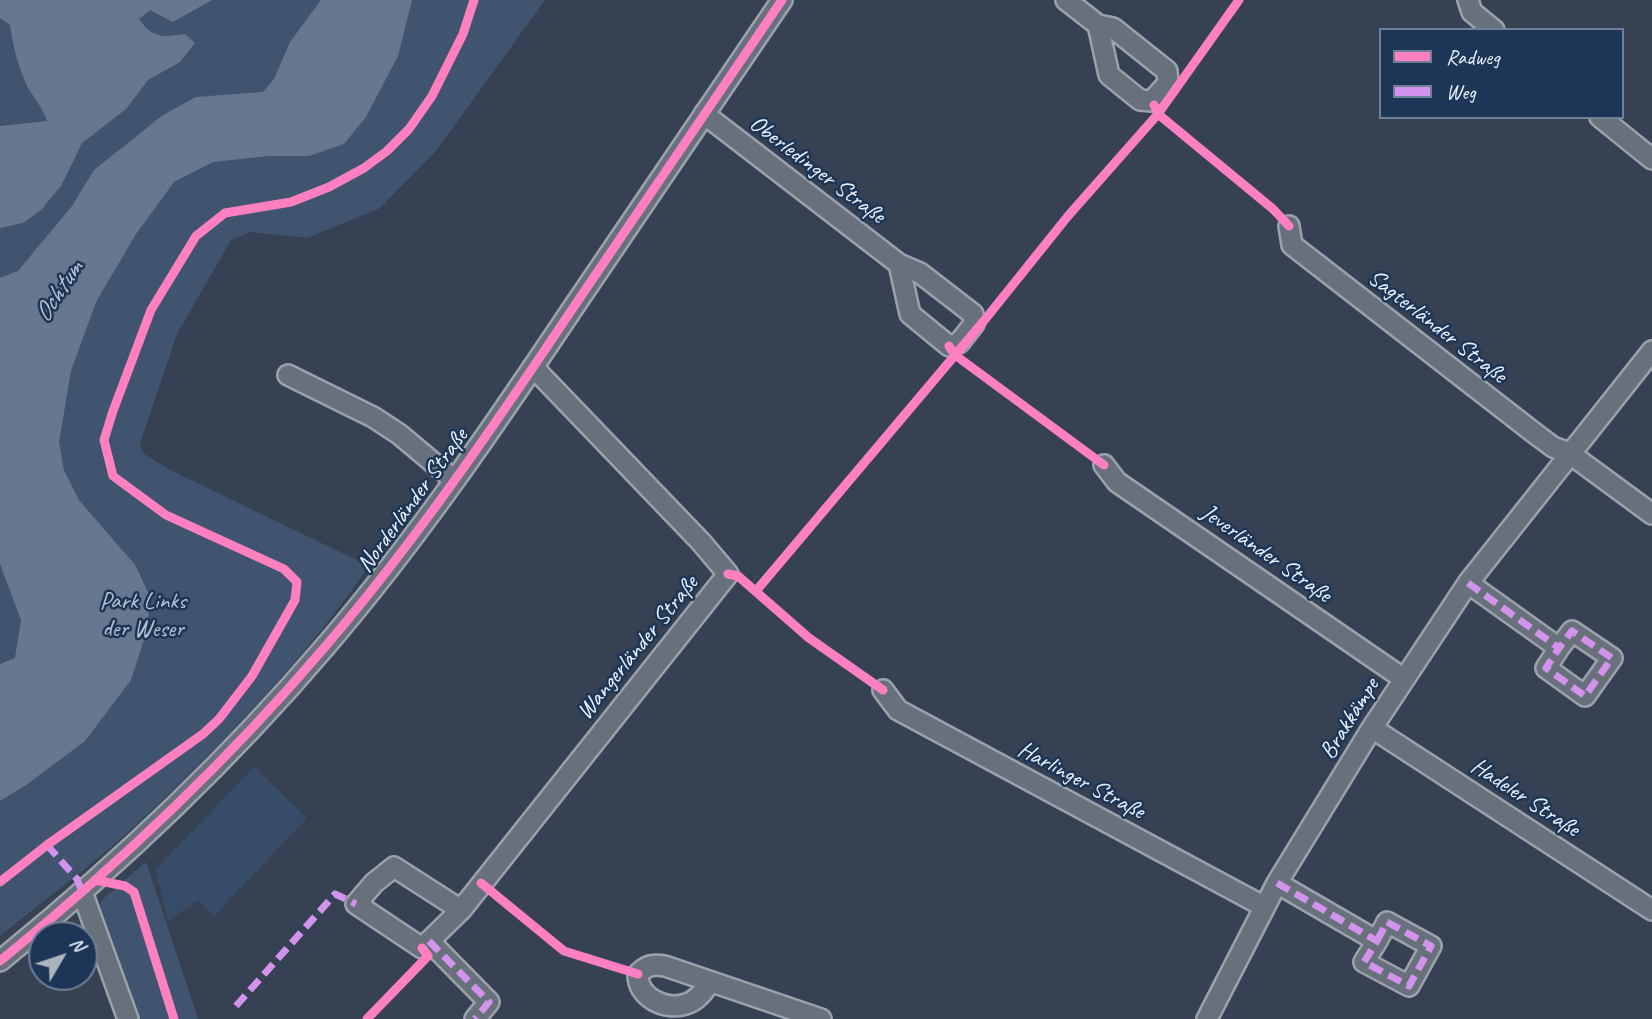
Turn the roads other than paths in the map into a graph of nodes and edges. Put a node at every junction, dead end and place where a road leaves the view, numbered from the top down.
1 (782, 0) edge
2 (1066, 0) edge
3 (1468, 0) edge
4 (1098, 25) dead end
5 (1492, 28) edge
6 (704, 114) junction
7 (1602, 119) edge
8 (1652, 159) edge
9 (1289, 226) dead end
10 (899, 264) dead end
11 (1652, 351) edge
12 (533, 367) junction
13 (288, 375) dead end
14 (1569, 453) junction
15 (1104, 465) dead end
16 (454, 480) junction
17 (1652, 514) edge
18 (1468, 583) junction
19 (1559, 648) dead end
20 (1404, 679) junction
21 (883, 690) dead end
22 (1372, 728) junction
23 (1277, 883) junction
24 (82, 892) junction
25 (1264, 906) junction
26 (461, 910) junction
27 (1652, 910) edge
28 (1377, 941) dead end
29 (429, 942) junction
30 (0, 961) edge
31 (710, 982) dead end
32 (128, 1019) edge
33 (475, 1019) edge
34 (821, 1019) edge
35 (1207, 1019) edge

1 - 6 street, Norderländer Straße
2 - 4 street
3 - 5 street
6 - 10 street, Oberledinger Straße
6 - 12 street, Norderländer Straße
7 - 8 street
9 - 14 street, Sagterländer Straße
11 - 14 street, Brakkämpe
12 - 16 street, Norderländer Straße
12 - 26 street, Wangerländer Straße
13 - 16 street, Norderländer Straße
14 - 17 street, Sagterländer Straße
14 - 18 street, Brakkämpe
15 - 20 street, Jeverländer Straße
16 - 24 street, Norderländer Straße
18 - 19 street
18 - 20 street, Brakkämpe
20 - 22 street, Brakkämpe
21 - 25 street, Harlinger Straße
22 - 23 street, Brakkämpe
22 - 27 street, Hadeler Straße
23 - 25 street, Brakkämpe
23 - 28 street
24 - 30 street, Norderländer Straße
24 - 32 street
25 - 35 street, Brakkämpe
26 - 29 street
26 - 29 street
29 - 33 street
31 - 34 street

